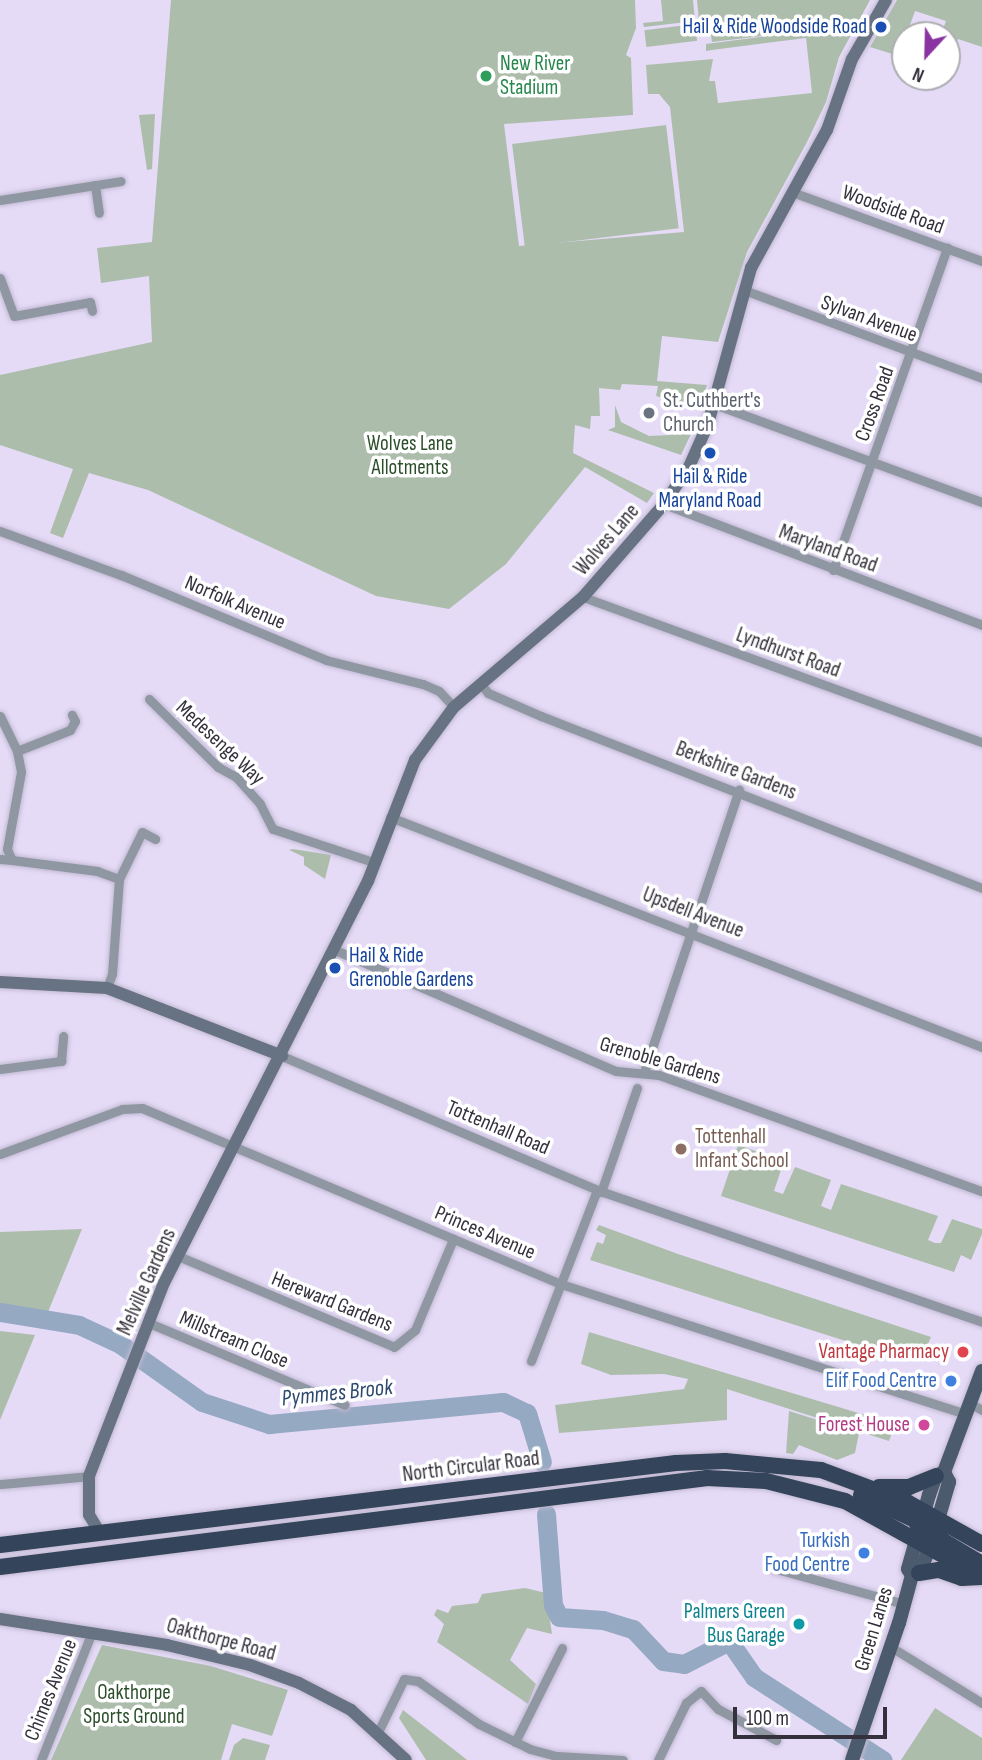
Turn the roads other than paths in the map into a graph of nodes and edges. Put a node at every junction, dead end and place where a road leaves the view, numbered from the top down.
1 (886, 0) edge
2 (121, 181) dead end
3 (95, 184) junction
4 (792, 192) junction
5 (0, 200) edge
6 (99, 213) dead end
7 (947, 248) junction
8 (982, 261) edge
9 (0, 278) edge
10 (744, 290) junction
11 (92, 311) dead end
12 (912, 354) junction
13 (982, 378) edge
14 (714, 404) junction
15 (873, 463) junction
16 (982, 502) edge
17 (664, 504) junction
18 (0, 531) edge
19 (834, 570) junction
20 (583, 597) junction
21 (982, 625) edge
22 (480, 683) junction
23 (149, 699) dead end
24 (454, 707) junction
25 (72, 715) dead end
26 (0, 716) edge
27 (982, 741) edge
28 (17, 751) junction
29 (739, 790) junction
30 (390, 817) junction
31 (155, 839) dead end
32 (0, 859) edge
33 (12, 860) junction
34 (376, 863) junction
35 (119, 879) junction
36 (982, 888) edge
37 (690, 930) junction
38 (335, 950) junction
39 (0, 982) edge
40 (107, 988) junction
41 (63, 1037) dead end
42 (982, 1047) edge
43 (282, 1056) junction
44 (0, 1069) edge
45 (644, 1072) junction
46 (637, 1088) dead end
47 (235, 1146) junction
48 (0, 1154) edge
49 (599, 1191) junction
50 (982, 1191) edge
51 (453, 1239) junction
52 (178, 1256) junction
53 (561, 1284) junction
54 (982, 1322) edge
55 (149, 1323) junction
56 (531, 1361) dead end
57 (982, 1371) edge
58 (345, 1405) dead end
59 (972, 1409) edge
60 (773, 1464) junction
61 (940, 1474) junction
62 (89, 1476) junction
63 (0, 1484) edge
64 (873, 1488) junction
65 (97, 1528) junction
66 (927, 1529) junction
67 (982, 1544) edge
68 (0, 1545) edge
69 (0, 1567) edge
70 (773, 1568) dead end
71 (982, 1573) edge
72 (916, 1574) junction
73 (905, 1604) junction
74 (0, 1619) edge
75 (92, 1632) junction
76 (891, 1647) junction
77 (562, 1648) dead end
78 (982, 1703) edge
79 (378, 1732) junction
80 (776, 1740) dead end
81 (515, 1742) junction
82 (853, 1757) edge
83 (41, 1760) edge
84 (406, 1760) edge
85 (623, 1760) edge
86 (658, 1760) edge

1 - 4 street, Wolves Lane
2 - 3 street
3 - 5 street
3 - 6 street
4 - 7 street, Woodside Road
4 - 10 street, Wolves Lane
7 - 8 street, Woodside Road
7 - 12 street, Cross Road
9 - 11 street
10 - 12 street, Sylvan Avenue
10 - 14 street, Wolves Lane
12 - 13 street, Sylvan Avenue
12 - 15 street, Cross Road
14 - 15 street
14 - 17 street, Wolves Lane
15 - 16 street
15 - 19 street, Cross Road
17 - 19 street, Maryland Road
17 - 20 street, Wolves Lane
18 - 24 street, Norfolk Avenue
19 - 21 street, Maryland Road
20 - 22 street, Wolves Lane
20 - 27 street, Lyndhurst Road
22 - 24 street, Wolves Lane
22 - 29 street, Berkshire Gardens
23 - 34 street, Medesenge Way
24 - 30 street, Wolves Lane
25 - 28 street
26 - 28 street
28 - 33 street
29 - 36 street, Berkshire Gardens
29 - 37 street
30 - 34 street, Wolves Lane
30 - 37 street, Upsdell Avenue
31 - 35 street
32 - 33 street
33 - 35 street
34 - 38 street, Wolves Lane
35 - 40 street
37 - 42 street, Upsdell Avenue
37 - 45 street
38 - 43 street, Wolves Lane
38 - 45 street, Grenoble Gardens
39 - 40 street, Tottenhall Road
40 - 43 street, Tottenhall Road
41 - 44 street
43 - 47 street, Melville Gardens
43 - 49 street, Tottenhall Road
45 - 50 street, Grenoble Gardens
46 - 49 street
47 - 48 street, Princes Avenue
47 - 51 street, Princes Avenue
47 - 52 street, Melville Gardens
49 - 53 street
49 - 54 street, Tottenhall Road
51 - 52 street, Hereward Gardens
51 - 53 street, Princes Avenue
52 - 55 street, Melville Gardens
53 - 56 street
53 - 59 street, Princes Avenue
55 - 58 street, Millstream Close
55 - 62 street, Melville Gardens
57 - 59 main road, Green Lanes
59 - 61 main road, Green Lanes
60 - 64 highway, North Circular Road
60 - 65 highway, North Circular Road
60 - 66 highway
61 - 64 highway
61 - 66 main road, Green Lanes
62 - 63 street
62 - 65 street, Melville Gardens
64 - 66 highway, North Circular Road
65 - 68 highway, North Circular Road
66 - 67 highway
66 - 69 highway, North Circular Road
66 - 71 highway
66 - 72 main road, Green Lanes
70 - 73 street
71 - 72 highway
72 - 73 main road, Green Lanes
73 - 76 main road, Green Lanes
74 - 75 street, Oakthorpe Road
75 - 79 street, Oakthorpe Road
75 - 83 street, Chimes Avenue
76 - 78 street
76 - 82 main road, Green Lanes
77 - 81 street
79 - 81 street
79 - 84 street, Oakthorpe Road
80 - 86 street
81 - 85 street

